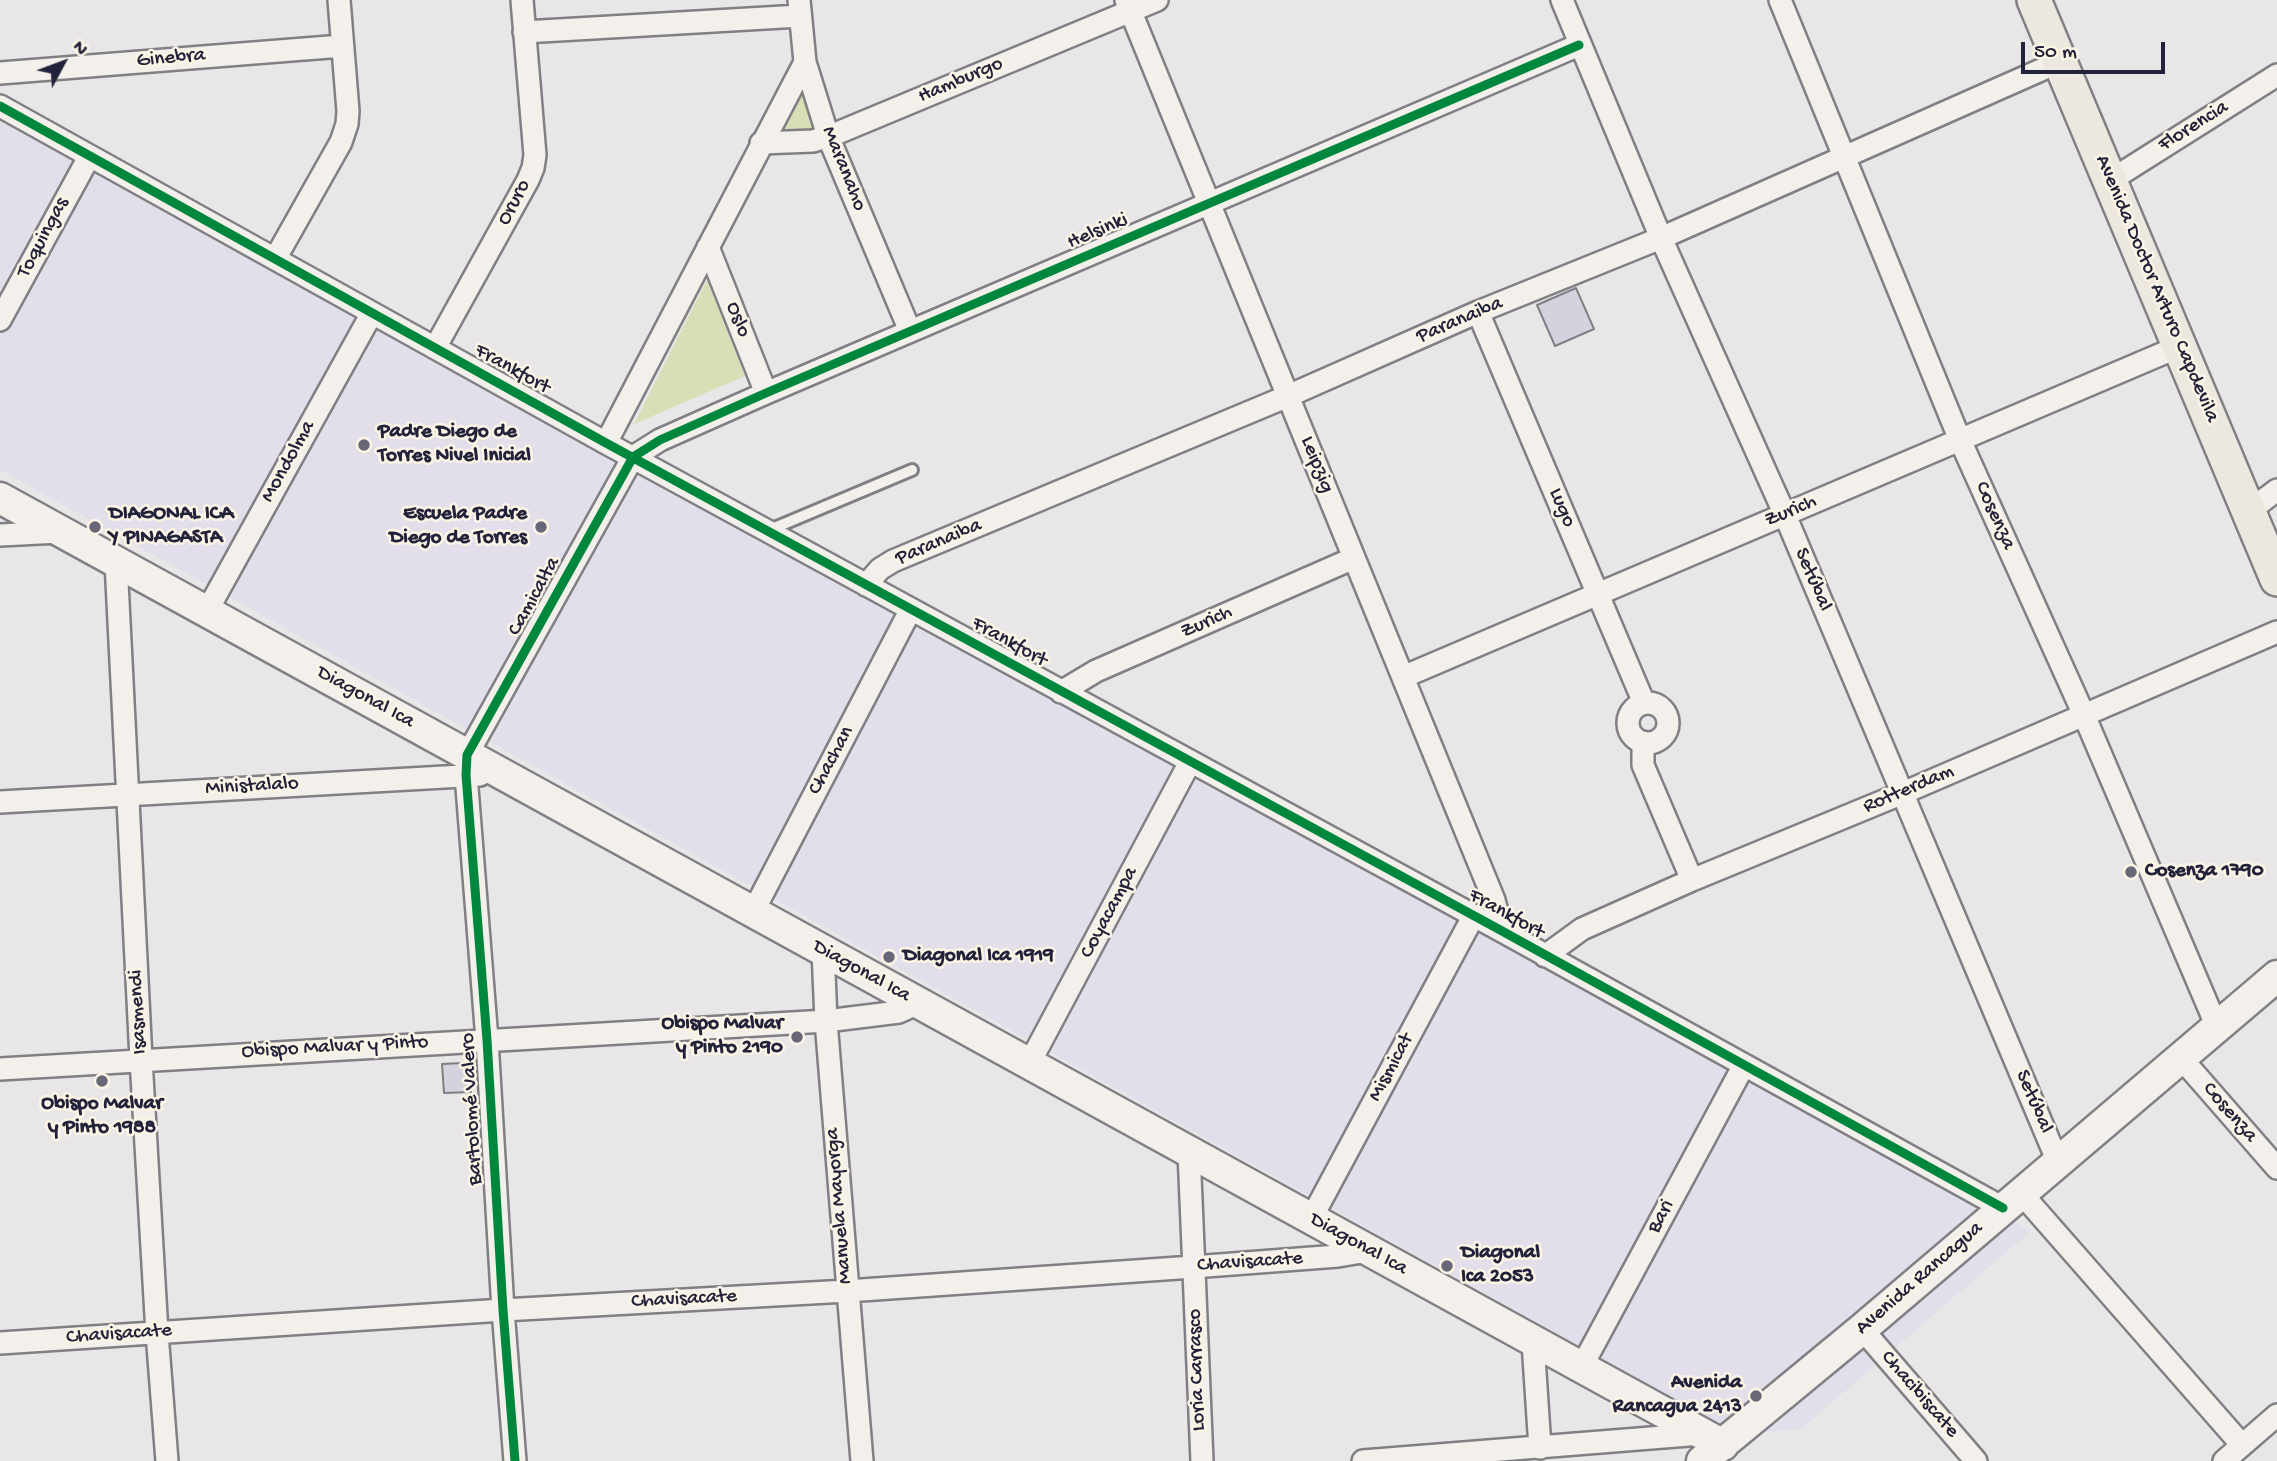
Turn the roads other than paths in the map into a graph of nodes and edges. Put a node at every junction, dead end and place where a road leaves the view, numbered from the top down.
1 (339, 0) edge
2 (522, 0) edge
3 (1157, 0) edge
4 (1562, 0) edge
5 (1780, 0) edge
6 (2034, 0) edge
7 (1128, 6) edge
8 (799, 8) edge
9 (524, 32) junction
10 (1579, 44) junction
11 (342, 46) junction
12 (805, 62) junction
13 (2059, 62) junction
14 (0, 73) edge
15 (2277, 75) edge
16 (0, 106) edge
17 (828, 136) junction
18 (761, 143) junction
19 (89, 157) junction
20 (1843, 157) junction
21 (2111, 180) junction
22 (1209, 203) junction
23 (1661, 238) junction
24 (708, 247) junction
25 (275, 259) junction
26 (1478, 312) junction
27 (372, 313) junction
28 (0, 320) edge
29 (910, 331) junction
30 (2178, 346) junction
31 (435, 348) junction
32 (766, 393) junction
33 (1288, 396) junction
34 (1960, 440) junction
35 (606, 443) junction
36 (633, 457) junction
37 (912, 470) dead end
38 (2277, 490) edge
39 (0, 498) edge
40 (2249, 511) junction
41 (1785, 515) junction
42 (767, 531) junction
43 (62, 532) junction
44 (0, 535) edge
45 (1354, 558) junction
46 (116, 562) junction
47 (2277, 579) edge
48 (866, 585) junction
49 (1598, 594) junction
50 (911, 609) junction
51 (207, 611) junction
52 (2277, 632) edge
53 (1403, 677) junction
54 (1061, 692) junction
55 (1644, 703) junction
56 (2084, 715) junction
57 (1643, 742) junction
58 (1191, 762) junction
59 (466, 765) junction
60 (1903, 793) junction
61 (127, 794) junction
62 (0, 802) edge
63 (1692, 880) junction
64 (753, 912) junction
65 (1473, 917) junction
66 (1502, 931) junction
67 (822, 950) junction
68 (1545, 956) junction
69 (2277, 976) edge
70 (919, 1003) junction
71 (826, 1021) junction
72 (2217, 1027) junction
73 (487, 1040) junction
74 (141, 1059) junction
75 (2180, 1059) junction
76 (1029, 1064) junction
77 (1744, 1065) junction
78 (0, 1069) edge
79 (1189, 1152) junction
80 (2059, 1162) junction
81 (2277, 1168) edge
82 (2012, 1200) junction
83 (1311, 1219) junction
84 (1368, 1251) junction
85 (1194, 1267) junction
86 (847, 1292) junction
87 (503, 1310) junction
88 (1862, 1329) junction
89 (157, 1332) junction
90 (1533, 1342) junction
91 (0, 1343) edge
92 (1581, 1368) junction
93 (2277, 1415) edge
94 (2242, 1445) junction
95 (1709, 1447) edge
96 (1540, 1448) junction
97 (167, 1461) edge
98 (515, 1461) edge
99 (862, 1461) edge
100 (1202, 1461) edge
101 (1363, 1461) edge
102 (1976, 1461) edge
103 (2224, 1461) edge

1 - 11 street
2 - 9 street, Oruro
3 - 7 street, Hamburgo
4 - 10 street, Setúbal
5 - 20 street, Cosenza
6 - 13 main road, Avenida Doctor Arturo Capdevila
7 - 17 street, Hamburgo
7 - 22 street, Leipzig
8 - 9 street
8 - 12 street, Maranaho
9 - 31 street, Oruro
10 - 22 street, Helsinki
10 - 23 street, Setúbal
11 - 14 street, Ginebra
11 - 25 street
12 - 17 street, Maranaho
12 - 18 street
13 - 20 street, Paranaiba
13 - 21 main road, Avenida Doctor Arturo Capdevila
15 - 21 street, Florencia
16 - 19 street, Frankfort
17 - 18 street, Hamburgo
17 - 29 street, Maranaho
18 - 24 street
19 - 25 street, Frankfort
19 - 28 street, Toquingas
20 - 23 street, Paranaiba
20 - 34 street, Cosenza
21 - 30 main road, Avenida Doctor Arturo Capdevila
22 - 29 street, Helsinki
22 - 33 street, Leipzig
23 - 26 street, Paranaiba
23 - 41 street, Setúbal
24 - 32 street, Oslo
24 - 35 street
25 - 27 street, Frankfort
26 - 33 street, Paranaiba
26 - 49 street, Lugo
27 - 31 street, Frankfort
27 - 51 street, Mondolma
29 - 32 street, Helsinki
30 - 34 street, Zurich
30 - 40 main road, Avenida Doctor Arturo Capdevila
31 - 35 street, Frankfort
32 - 36 street, Helsinki
33 - 45 street, Leipzig
33 - 48 street, Paranaiba
34 - 41 street, Zurich
34 - 56 street, Cosenza
35 - 36 street, Frankfort
36 - 42 street, Frankfort
36 - 59 street, Camicalta
37 - 42 lane
38 - 40 street
39 - 43 main road, Diagonal Ica
40 - 47 main road, Avenida Doctor Arturo Capdevila
41 - 49 street, Zurich
41 - 60 street, Setúbal
42 - 48 street, Frankfort
43 - 44 street
43 - 46 main road, Diagonal Ica
45 - 53 street, Leipzig
45 - 54 street, Zurich
46 - 51 main road, Diagonal Ica
46 - 61 street, Isasmendi
48 - 50 street, Frankfort
49 - 53 street, Zurich
49 - 55 street, Lugo
50 - 54 street, Frankfort
50 - 64 street, Chachan
51 - 59 main road, Diagonal Ica
52 - 56 street, Rotterdam
53 - 66 street, Leipzig
54 - 58 street, Frankfort
55 - 57 street
55 - 57 street, Lugo
56 - 60 street, Rotterdam
56 - 72 street, Cosenza
57 - 63 street
58 - 65 street, Frankfort
58 - 76 street, Coyacampa
59 - 61 street, Ministalalo
59 - 64 main road, Diagonal Ica
59 - 73 street, Bartolomé Valero
60 - 63 street, Rotterdam
60 - 80 street, Setúbal
61 - 62 street, Ministalalo
61 - 74 street, Isasmendi
63 - 68 street, Rotterdam
64 - 67 main road, Diagonal Ica
65 - 66 street, Frankfort
65 - 83 street, Mismicat
66 - 68 street, Frankfort
67 - 70 main road, Diagonal Ica
67 - 71 street, Manuela Mayorga
68 - 77 street, Frankfort
69 - 72 main road, Avenida Rancagua
70 - 71 street, Obispo Malvar y Pinto
70 - 76 main road, Diagonal Ica
71 - 73 street, Obispo Malvar y Pinto
71 - 86 street, Manuela Mayorga
72 - 75 main road, Avenida Rancagua
73 - 74 street, Obispo Malvar y Pinto
73 - 87 street, Bartolomé Valero
74 - 78 street, Obispo Malvar y Pinto
74 - 89 street, Isasmendi
75 - 80 main road, Avenida Rancagua
75 - 81 street, Cosenza
76 - 79 main road, Diagonal Ica
77 - 82 street, Frankfort
77 - 92 street, Bari
79 - 83 main road, Diagonal Ica
79 - 85 street, Loria Carrasco
80 - 82 main road, Avenida Rancagua
82 - 88 main road, Avenida Rancagua
82 - 94 street
83 - 84 main road, Diagonal Ica
84 - 85 street, Chavisacate
84 - 90 main road, Diagonal Ica
85 - 86 street, Chavisacate
85 - 100 street, Loria Carrasco
86 - 87 street, Chavisacate
86 - 99 street, Manuela Mayorga
87 - 89 street, Chavisacate
87 - 98 street, Bartolomé Valero
88 - 95 main road, Avenida Rancagua
88 - 102 street, Chacibiscate
89 - 91 street, Chavisacate
89 - 97 street, Isasmendi
90 - 92 main road, Diagonal Ica
90 - 96 street
92 - 95 main road, Diagonal Ica
93 - 94 street
94 - 103 street
95 - 96 street
96 - 101 street

